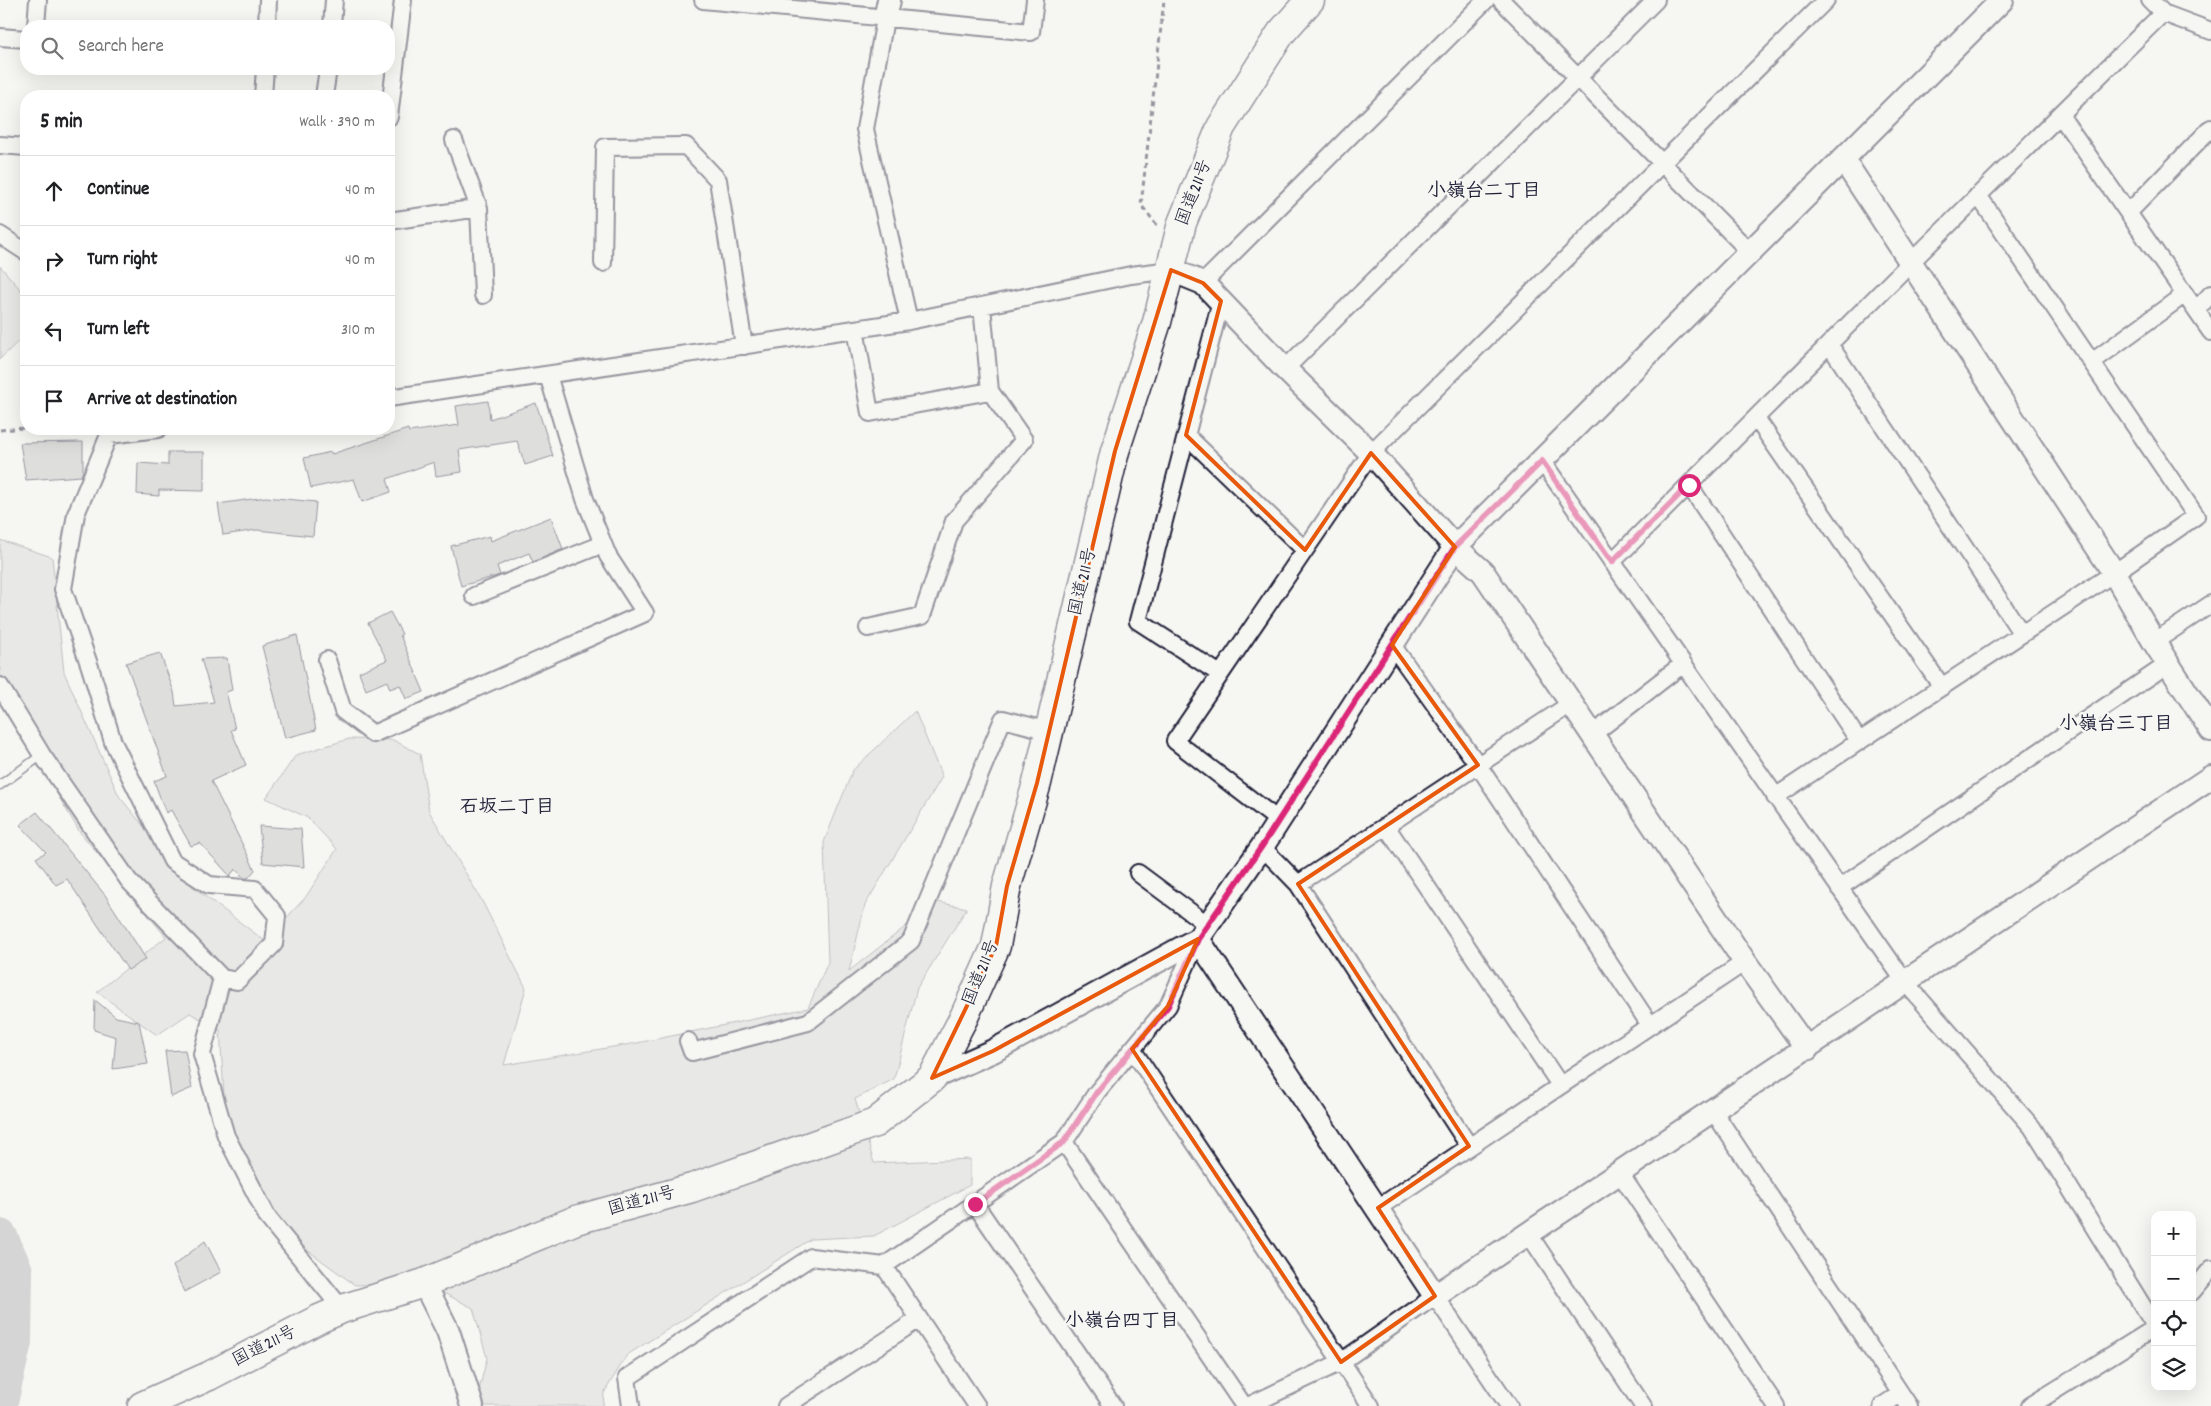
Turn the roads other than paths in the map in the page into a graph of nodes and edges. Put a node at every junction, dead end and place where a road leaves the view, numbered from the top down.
1 (38, 0) edge
2 (268, 0) edge
3 (334, 0) edge
4 (403, 0) edge
5 (703, 0) edge
6 (1035, 0) edge
7 (1310, 0) edge
8 (1486, 0) edge
9 (1501, 0) edge
10 (1656, 0) edge
11 (1826, 0) edge
12 (2002, 0) edge
13 (2150, 0) edge
14 (776, 4) edge
15 (887, 9) edge
16 (2163, 13) junction
17 (36, 20) edge
18 (267, 20) edge
19 (332, 20) edge
20 (2211, 31) edge
21 (0, 37) edge
22 (20, 39) edge
23 (395, 66) edge
24 (265, 75) edge
25 (327, 75) edge
26 (394, 75) edge
27 (1578, 78) junction
28 (263, 90) edge
29 (325, 90) edge
30 (392, 90) edge
31 (2060, 115) junction
32 (2211, 128) edge
33 (454, 140) dead end
34 (0, 145) edge
35 (20, 147) edge
36 (1843, 159) junction
37 (1661, 162) junction
38 (1978, 195) junction
39 (479, 208) junction
40 (2128, 213) junction
41 (395, 220) edge
42 (0, 235) edge
43 (20, 248) edge
44 (1750, 252) junction
45 (1174, 260) junction
46 (603, 263) dead end
47 (1910, 263) junction
48 (1203, 283) junction
49 (2185, 294) junction
50 (2211, 294) edge
51 (484, 295) dead end
52 (1221, 302) junction
53 (982, 306) junction
54 (2196, 310) junction
55 (909, 321) junction
56 (855, 329) junction
57 (2211, 332) edge
58 (1829, 344) junction
59 (744, 346) junction
60 (2092, 362) junction
61 (1285, 369) junction
62 (548, 375) junction
63 (990, 392) junction
64 (395, 397) edge
65 (1756, 418) junction
66 (109, 435) edge
67 (1186, 435) junction
68 (1371, 453) junction
69 (1542, 461) junction
70 (1689, 485) junction
71 (603, 544) junction
72 (1455, 547) junction
73 (1305, 550) junction
74 (1612, 562) junction
75 (2114, 573) junction
76 (474, 596) dead end
77 (2211, 604) edge
78 (868, 628) dead end
79 (2022, 634) junction
80 (2154, 642) junction
81 (1392, 645) junction
82 (327, 660) dead end
83 (1683, 664) junction
84 (2168, 664) junction
85 (1220, 674) junction
86 (0, 686) edge
87 (1942, 687) junction
88 (1572, 703) junction
89 (2211, 730) edge
90 (1049, 731) junction
91 (1593, 734) junction
92 (1859, 742) junction
93 (42, 755) junction
94 (1478, 765) junction
95 (2211, 777) edge
96 (0, 785) edge
97 (1776, 797) junction
98 (1279, 821) junction
99 (1386, 826) junction
100 (1262, 846) junction
101 (1138, 873) dead end
102 (1298, 884) junction
103 (1839, 888) junction
104 (1202, 932) junction
105 (1745, 962) junction
106 (222, 978) junction
107 (1905, 982) junction
108 (1650, 1025) junction
109 (688, 1041) dead end
110 (1132, 1049) junction
111 (1807, 1049) junction
112 (932, 1078) junction
113 (1560, 1085) junction
114 (1712, 1109) junction
115 (1064, 1142) junction
116 (1469, 1146) junction
117 (1619, 1172) junction
118 (975, 1204) junction
119 (1378, 1208) junction
120 (1528, 1233) junction
121 (884, 1266) junction
122 (2211, 1269) edge
123 (424, 1283) junction
124 (2196, 1287) edge
125 (1435, 1296) junction
126 (342, 1309) junction
127 (919, 1319) junction
128 (2151, 1320) edge
129 (2151, 1330) edge
130 (1341, 1362) junction
131 (1904, 1400) edge
132 (142, 1406) edge
133 (472, 1406) edge
134 (631, 1406) edge
135 (786, 1406) edge
136 (977, 1406) edge
137 (1113, 1406) edge
138 (1246, 1406) edge
139 (1371, 1406) edge
140 (1508, 1406) edge
141 (1644, 1406) edge
142 (1776, 1406) edge
143 (1882, 1406) edge
144 (2030, 1406) edge

1 - 17 street
2 - 18 street
3 - 19 street
4 - 23 street
5 - 14 street
6 - 15 street
7 - 45 highway, 国道211号
8 - 48 street
9 - 27 street
10 - 27 street
11 - 37 street
12 - 36 street
13 - 16 street
14 - 15 street
15 - 55 street
16 - 20 street
16 - 31 street
21 - 22 street
24 - 28 street
25 - 29 street
26 - 30 street
27 - 37 street
27 - 61 street
31 - 38 street
31 - 40 street
32 - 40 street
33 - 39 street
34 - 35 street
36 - 44 street
36 - 47 street
37 - 44 street
37 - 68 street
38 - 47 street
38 - 60 street
39 - 41 street
39 - 51 street
40 - 49 street
42 - 43 street
44 - 69 street
45 - 48 street
45 - 53 street
45 - 90 highway, 国道211号
46 - 59 street
47 - 58 street
47 - 75 street
48 - 52 street
49 - 54 street
49 - 60 street
50 - 54 street
52 - 61 street
52 - 67 street
53 - 55 street
53 - 63 street
54 - 57 street
55 - 56 street
56 - 59 street
56 - 63 street
58 - 65 street
58 - 79 street
59 - 62 street
60 - 75 street
61 - 68 street
62 - 64 street
62 - 71 street
63 - 78 street
65 - 70 street
65 - 87 street
66 - 106 street
67 - 73 street
67 - 85 street
68 - 72 street
68 - 73 street
69 - 72 street
69 - 74 street
70 - 74 street
70 - 92 street
71 - 76 street
71 - 82 street
72 - 81 street
72 - 88 street
73 - 85 street
74 - 83 street
75 - 79 street
75 - 80 street
77 - 80 street
79 - 87 street
80 - 84 street
81 - 94 street
81 - 98 street
83 - 91 street
83 - 97 street
84 - 89 street
84 - 103 street
85 - 98 street
86 - 93 street
87 - 92 street
88 - 91 street
88 - 94 street
90 - 109 street
90 - 112 highway, 国道211号
91 - 105 street
92 - 97 street
93 - 96 lane
93 - 106 street
94 - 99 street
94 - 108 street
95 - 107 street
97 - 103 street
98 - 100 street
99 - 102 street
99 - 113 street
100 - 102 street
100 - 104 street
101 - 104 street
102 - 116 street
103 - 107 street
104 - 110 street
104 - 112 street
104 - 119 street
105 - 108 street
105 - 111 street
106 - 126 street
107 - 111 street
107 - 128 street
108 - 113 street
110 - 115 street
110 - 130 street
111 - 114 street
112 - 123 highway, 国道211号
113 - 116 street
114 - 117 street
114 - 131 street
115 - 118 street
115 - 138 street
116 - 119 street
117 - 120 street
117 - 142 street
118 - 121 street
118 - 137 street
119 - 125 street
120 - 125 street
120 - 141 street
121 - 127 street
121 - 134 street
122 - 124 street
123 - 126 highway, 国道211号
123 - 133 street
125 - 130 street
125 - 140 street
126 - 132 highway, 国道211号
127 - 135 street
127 - 136 street
129 - 144 street
130 - 138 street
130 - 139 street
131 - 143 street

